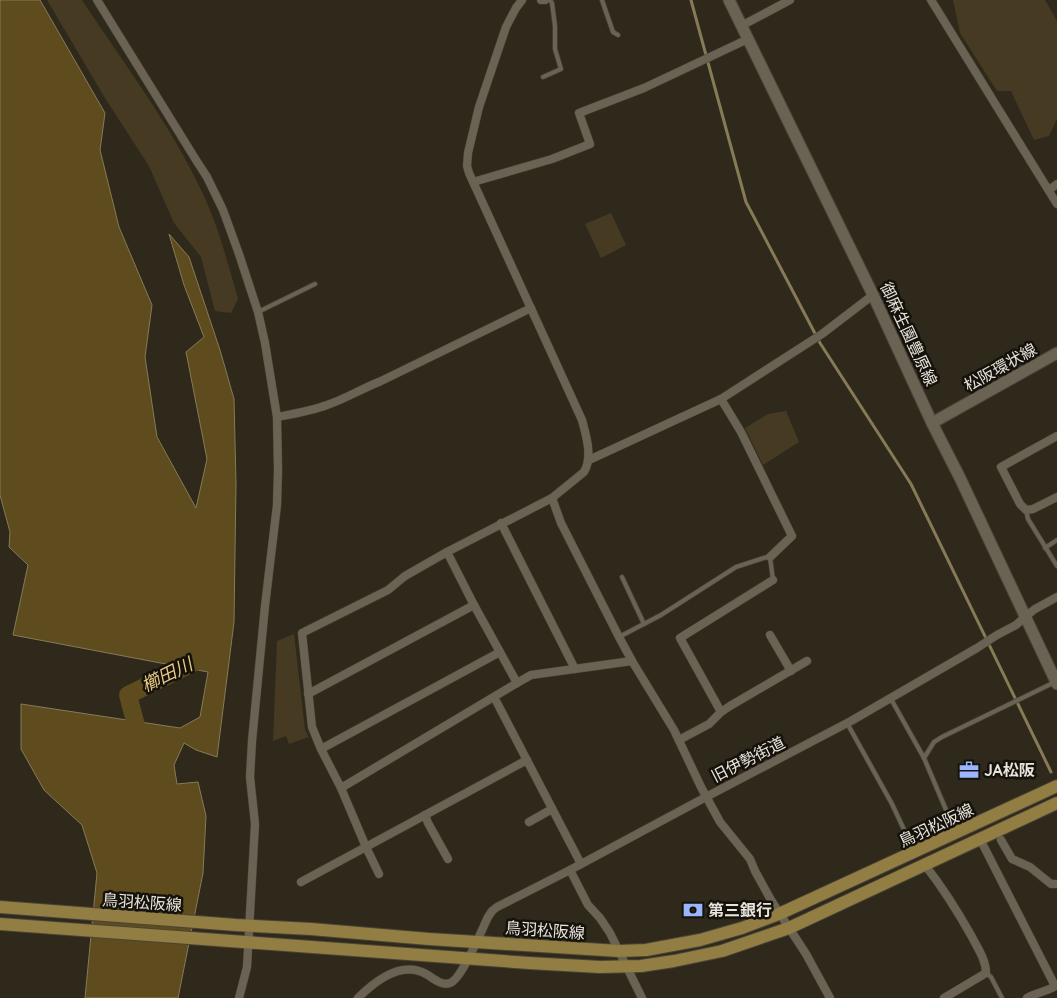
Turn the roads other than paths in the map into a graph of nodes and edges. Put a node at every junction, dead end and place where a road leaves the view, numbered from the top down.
1 (97, 0) edge
2 (522, 0) edge
3 (540, 0) edge
4 (545, 0) edge
5 (550, 0) edge
6 (602, 0) edge
7 (729, 0) edge
8 (790, 0) edge
9 (931, 0) edge
10 (741, 26) junction
11 (618, 35) dead end
12 (748, 39) junction
13 (543, 77) dead end
14 (474, 182) junction
15 (1057, 184) edge
16 (1048, 190) junction
17 (1057, 204) edge
18 (315, 284) dead end
19 (873, 295) junction
20 (531, 308) junction
21 (258, 312) junction
22 (1057, 353) edge
23 (722, 399) junction
24 (277, 417) junction
25 (932, 423) junction
26 (1057, 436) edge
27 (589, 460) junction
28 (1057, 497) edge
29 (552, 498) junction
30 (1026, 510) junction
31 (501, 524) junction
32 (1057, 540) edge
33 (1045, 548) junction
34 (447, 552) junction
35 (770, 557) junction
36 (1057, 566) edge
37 (622, 577) dead end
38 (773, 580) joint
39 (1057, 597) edge
40 (474, 605) junction
41 (1025, 617) junction
42 (644, 624) junction
43 (770, 635) dead end
44 (619, 637) junction
45 (500, 652) junction
46 (632, 661) junction
47 (807, 662) dead end
48 (575, 669) junction
49 (791, 671) junction
50 (1057, 682) edge
51 (517, 683) junction
52 (308, 694) junction
53 (494, 697) junction
54 (891, 698) junction
55 (721, 712) junction
56 (847, 723) junction
57 (680, 740) junction
58 (321, 749) junction
59 (924, 758) junction
60 (526, 760) junction
61 (1057, 786) edge
62 (341, 788) junction
63 (706, 797) junction
64 (1057, 803) edge
65 (552, 809) junction
66 (425, 815) junction
67 (529, 822) dead end
68 (955, 833) junction
69 (980, 839) junction
70 (1002, 840) dead end
71 (366, 847) junction
72 (913, 853) junction
73 (448, 859) dead end
74 (581, 864) junction
75 (925, 865) junction
76 (570, 870) junction
77 (379, 874) dead end
78 (301, 882) dead end
79 (1057, 884) edge
80 (0, 907) edge
81 (779, 914) junction
82 (0, 924) edge
83 (242, 925) junction
84 (789, 928) junction
85 (241, 941) junction
86 (476, 942) junction
87 (619, 951) junction
88 (468, 958) junction
89 (627, 967) junction
90 (986, 973) junction
91 (1056, 986) edge
92 (1037, 995) edge
93 (238, 998) edge
94 (358, 998) edge
95 (642, 998) edge
96 (830, 998) edge
97 (944, 998) edge
98 (1002, 998) edge
99 (1026, 998) edge

1 - 21 street
2 - 14 street
3 - 4 street
5 - 13 lane
6 - 11 lane
7 - 10 main road, 御麻生園豊原線
8 - 10 street
9 - 16 street
10 - 12 main road, 御麻生園豊原線
12 - 14 street
12 - 19 main road, 御麻生園豊原線
14 - 20 street
15 - 16 street
16 - 17 street
18 - 21 lane
19 - 23 street
19 - 25 main road, 御麻生園豊原線
20 - 24 street
20 - 27 street
21 - 24 street
22 - 25 main road, 松阪環状線
23 - 27 street
23 - 35 street
24 - 83 street
25 - 41 main road, 御麻生園豊原線
26 - 30 street
27 - 29 street
28 - 30 street
29 - 31 street
29 - 44 street
30 - 33 lane
31 - 34 street
31 - 48 street
32 - 33 lane
33 - 36 lane
34 - 40 street
34 - 52 street
35 - 38 lane
35 - 42 lane
37 - 42 lane
38 - 55 street
39 - 41 street, 旧伊勢街道
40 - 45 street
40 - 52 street
41 - 50 main road, 御麻生園豊原線
41 - 54 street, 旧伊勢街道
42 - 44 lane
43 - 49 street
44 - 46 street
45 - 51 street
45 - 58 street
46 - 48 street
46 - 57 street
47 - 49 street
48 - 51 street
49 - 55 street
50 - 59 lane
51 - 53 street
52 - 58 street
53 - 60 street
53 - 62 street
54 - 56 street, 旧伊勢街道
54 - 59 lane
55 - 57 street
56 - 63 street, 旧伊勢街道
56 - 72 lane
57 - 63 street
58 - 62 street
59 - 68 lane
60 - 65 street
60 - 66 street
61 - 68 main road, 鳥羽松阪線
62 - 71 street
63 - 74 street, 旧伊勢街道
63 - 81 street
64 - 69 main road, 鳥羽松阪線
65 - 67 street
65 - 74 street
66 - 71 street
66 - 73 street
68 - 72 main road, 鳥羽松阪線
69 - 75 main road, 鳥羽松阪線
69 - 91 street
70 - 79 street
71 - 77 street
71 - 78 street
72 - 81 main road, 鳥羽松阪線
74 - 76 street, 旧伊勢街道
75 - 84 main road, 鳥羽松阪線
75 - 90 street
76 - 86 street, 旧伊勢街道
76 - 87 street
80 - 83 main road, 鳥羽松阪線
81 - 84 street
81 - 87 main road, 鳥羽松阪線
82 - 85 main road, 鳥羽松阪線
83 - 85 street
83 - 86 main road, 鳥羽松阪線
84 - 89 main road, 鳥羽松阪線
84 - 96 street
85 - 88 main road, 鳥羽松阪線
85 - 93 street
86 - 87 main road, 鳥羽松阪線
86 - 88 street, 旧伊勢街道
87 - 89 street
88 - 89 main road, 鳥羽松阪線
88 - 94 street, 旧伊勢街道
89 - 95 street
90 - 97 street
90 - 98 lane
91 - 92 street
92 - 99 street

